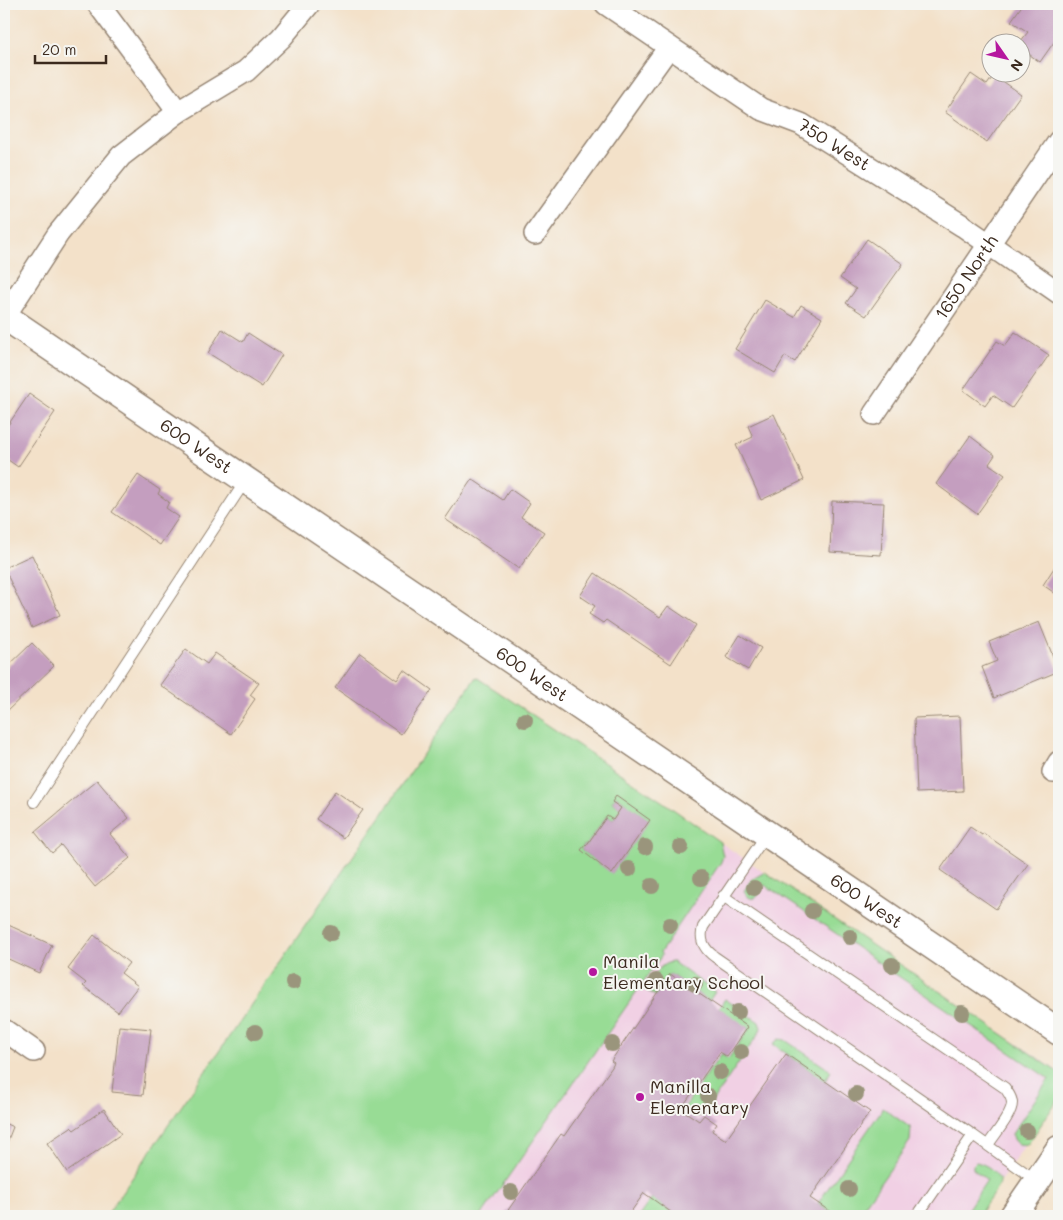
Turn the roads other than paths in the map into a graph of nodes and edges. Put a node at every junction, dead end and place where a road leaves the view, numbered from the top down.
1 (98, 4) edge
2 (309, 4) edge
3 (606, 4) edge
4 (669, 47) junction
5 (178, 112) junction
6 (1059, 140) edge
7 (534, 234) dead end
8 (989, 244) junction
9 (1059, 293) edge
10 (4, 316) edge
11 (874, 414) dead end
12 (247, 479) junction
13 (34, 802) dead end
14 (766, 834) junction
15 (723, 896) junction
16 (4, 1030) edge
17 (1059, 1032) edge
18 (34, 1051) dead end
19 (973, 1135) junction
20 (988, 1145) junction
21 (1059, 1149) edge
22 (1037, 1181) junction
23 (918, 1216) edge
24 (1013, 1216) edge

1 - 5 street
2 - 5 street
3 - 4 street, 750 West
4 - 7 street
4 - 8 street, 750 West
5 - 10 street
6 - 8 street, 1650 North
8 - 9 street, 750 West
8 - 11 street, 1650 North
10 - 12 street, 600 West
12 - 13 lane
12 - 14 street, 600 West
14 - 15 lane
14 - 17 street, 600 West
15 - 19 lane
15 - 20 lane
16 - 18 street
19 - 20 lane
19 - 23 lane
20 - 22 lane
21 - 22 street
22 - 24 street

